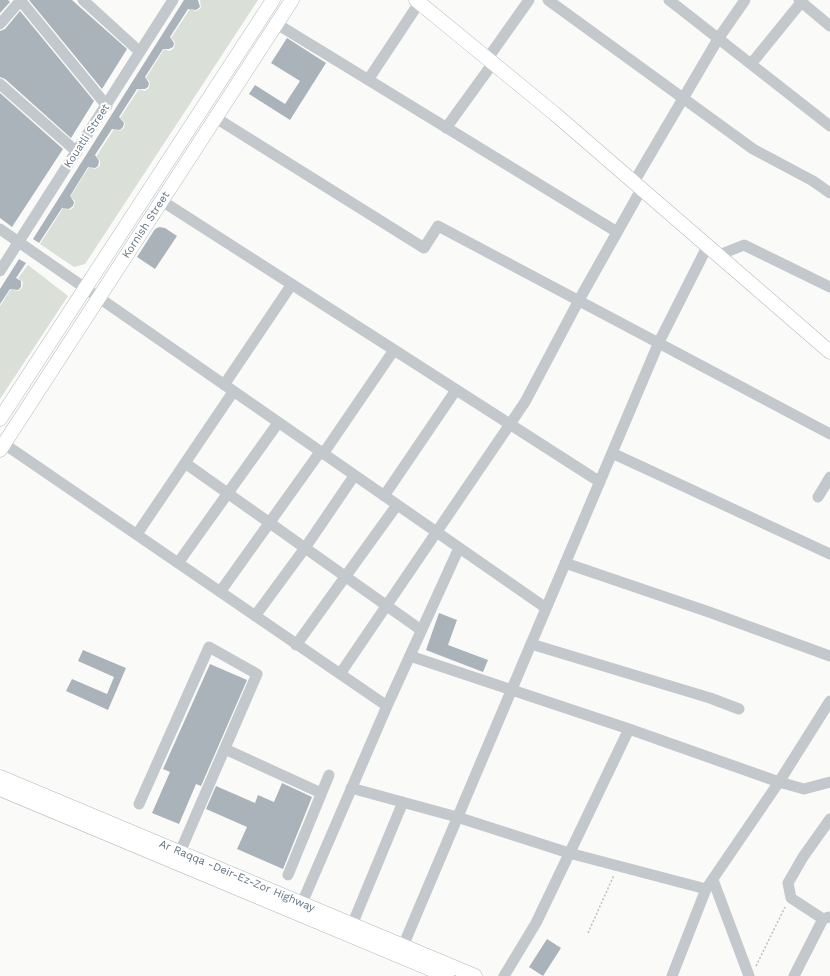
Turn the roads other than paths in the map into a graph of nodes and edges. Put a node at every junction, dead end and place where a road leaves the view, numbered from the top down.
1 (20, 0) edge
2 (83, 0) edge
3 (173, 0) edge
4 (272, 0) edge
5 (292, 0) edge
6 (529, 0) edge
7 (548, 0) edge
8 (669, 0) edge
9 (745, 0) edge
10 (417, 1) edge
11 (801, 1) edge
12 (0, 24) edge
13 (277, 24) junction
14 (830, 26) edge
15 (718, 39) junction
16 (140, 52) junction
17 (491, 60) junction
18 (751, 64) junction
19 (368, 80) junction
20 (0, 84) edge
21 (683, 98) junction
22 (106, 106) junction
23 (216, 118) junction
24 (830, 126) edge
25 (446, 128) junction
26 (77, 152) junction
27 (638, 185) junction
28 (830, 193) edge
29 (162, 201) junction
30 (0, 229) edge
31 (617, 232) junction
32 (18, 242) junction
33 (708, 245) junction
34 (719, 256) junction
35 (0, 271) edge
36 (292, 284) junction
37 (830, 287) edge
38 (85, 288) junction
39 (100, 297) junction
40 (579, 300) junction
41 (659, 342) junction
42 (394, 350) junction
43 (830, 352) edge
44 (228, 388) junction
45 (456, 390) junction
46 (0, 418) edge
47 (278, 423) junction
48 (511, 425) junction
49 (830, 434) edge
50 (1, 445) edge
51 (322, 453) junction
52 (612, 453) junction
53 (185, 463) junction
54 (354, 476) junction
55 (830, 477) edge
56 (600, 482) junction
57 (228, 493) junction
58 (384, 496) junction
59 (818, 497) dead end
60 (397, 505) junction
61 (269, 522) junction
62 (436, 532) junction
63 (137, 534) junction
64 (305, 548) junction
65 (459, 548) junction
66 (830, 554) edge
67 (178, 563) junction
68 (565, 563) junction
69 (344, 576) junction
70 (220, 592) junction
71 (387, 606) junction
72 (546, 608) junction
73 (255, 616) junction
74 (421, 630) junction
75 (296, 644) junction
76 (531, 644) junction
77 (410, 656) junction
78 (830, 656) edge
79 (340, 674) junction
80 (512, 690) junction
81 (830, 701) edge
82 (387, 706) junction
83 (739, 709) dead end
84 (629, 729) junction
85 (225, 749) junction
86 (329, 775) dead end
87 (0, 777) edge
88 (779, 782) junction
89 (830, 782) edge
90 (351, 788) junction
91 (0, 789) edge
92 (321, 793) junction
93 (403, 802) junction
94 (139, 804) dead end
95 (458, 817) junction
96 (830, 819) edge
97 (180, 852) junction
98 (569, 853) junction
99 (288, 876) dead end
100 (713, 880) junction
101 (706, 889) junction
102 (302, 903) junction
103 (827, 918) edge
104 (352, 925) junction
105 (403, 946) junction
106 (751, 973) edge
107 (446, 976) edge
108 (475, 976) edge
109 (504, 976) edge
110 (672, 976) edge
111 (794, 976) edge

1 - 12 street
1 - 22 street
2 - 16 street
3 - 16 street, Kouatli Street
4 - 38 main road, Kornish Street
5 - 13 main road, Kornish Street
6 - 17 street
7 - 21 street
8 - 15 street
9 - 15 street
10 - 17 main road
10 - 19 street
11 - 14 street
11 - 18 street
13 - 19 street
13 - 23 main road, Kornish Street
15 - 18 street
15 - 21 street
16 - 22 street, Kouatli Street
17 - 25 street
17 - 27 main road
18 - 24 street
19 - 25 street
20 - 26 street
21 - 27 street
21 - 28 street
22 - 26 street, Kouatli Street
23 - 29 main road, Kornish Street
23 - 40 street
25 - 31 street
26 - 32 street, Kouatli Street
27 - 31 street
27 - 33 main road
29 - 36 street
29 - 39 main road, Kornish Street
30 - 32 street
31 - 40 street
32 - 35 street, Kouatli Street
32 - 38 street
33 - 34 main road
33 - 41 street
34 - 37 street
34 - 43 main road
36 - 42 street
36 - 44 street
38 - 39 street
38 - 46 main road, Kornish Street
39 - 44 street
39 - 50 main road, Kornish Street
40 - 41 street
40 - 48 street
41 - 49 street
41 - 52 street
42 - 45 street
42 - 51 street
44 - 47 street
44 - 53 street
45 - 48 street
45 - 58 street
47 - 51 street
47 - 57 street
48 - 56 street
48 - 62 street
50 - 63 street
51 - 54 street
51 - 61 street
52 - 56 street
52 - 66 street
53 - 57 street
53 - 63 street
54 - 58 street
54 - 64 street
55 - 59 street
56 - 68 street
57 - 61 street
57 - 67 street
58 - 60 street
60 - 62 street
60 - 69 street
61 - 64 street
61 - 70 street
62 - 65 street
62 - 71 street
63 - 67 street
64 - 69 street
64 - 73 street
65 - 72 street
65 - 74 street
67 - 70 street
68 - 72 street
68 - 78 street
69 - 71 street
69 - 75 street
70 - 73 street
71 - 74 street
71 - 79 street
72 - 76 street
73 - 75 street
74 - 77 street
75 - 79 street
76 - 80 street
76 - 83 street
77 - 80 street
77 - 82 street
79 - 82 street
80 - 84 street
80 - 95 street
81 - 88 street
82 - 90 street
84 - 88 street
84 - 98 street
85 - 92 street
85 - 94 street
85 - 97 street
86 - 92 street
87 - 97 main road, Ar Raqqa -Deir-Ez-Zor Highway
88 - 89 street
88 - 100 street
90 - 93 street
90 - 102 street
91 - 107 main road, Ar Raqqa -Deir-Ez-Zor Highway
92 - 99 street
93 - 95 street
93 - 104 street
95 - 98 street
95 - 105 street
96 - 103 street
97 - 102 main road, Ar Raqqa -Deir-Ez-Zor Highway
98 - 101 street
98 - 109 street
100 - 101 street
100 - 106 street
101 - 110 street
102 - 104 main road, Ar Raqqa -Deir-Ez-Zor Highway
103 - 111 street
104 - 105 main road, Ar Raqqa -Deir-Ez-Zor Highway
105 - 108 main road, Ar Raqqa -Deir-Ez-Zor Highway

